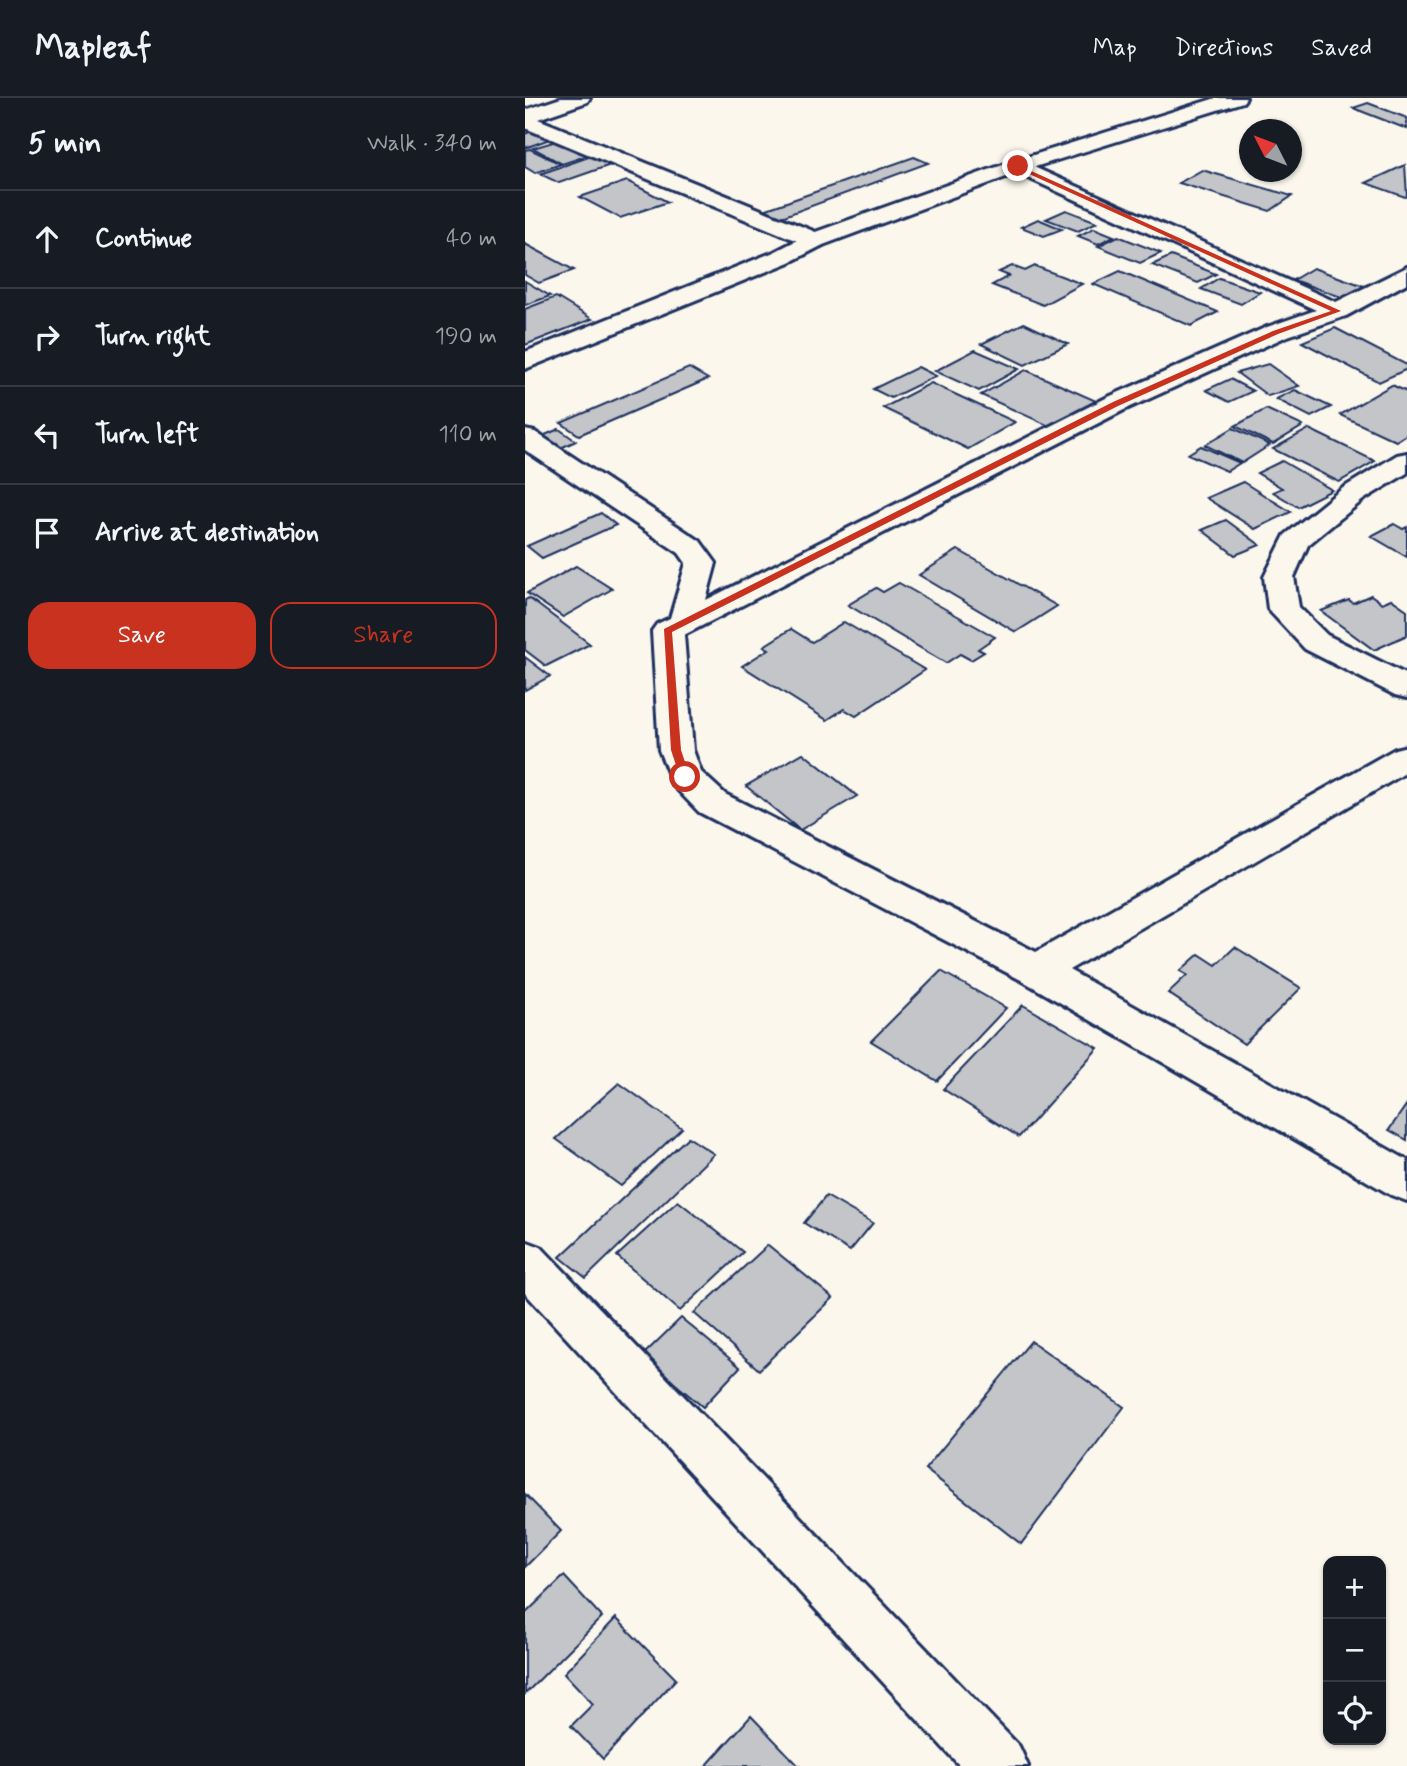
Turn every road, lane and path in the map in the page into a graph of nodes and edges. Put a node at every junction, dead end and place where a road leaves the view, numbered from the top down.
1 (580, 98) edge
2 (1236, 98) edge
3 (525, 119) edge
4 (1018, 166) junction
5 (814, 240) junction
6 (1407, 274) edge
7 (1338, 311) junction
8 (525, 360) edge
9 (525, 438) edge
10 (1407, 461) edge
11 (684, 623) junction
12 (1407, 688) edge
13 (1407, 757) edge
14 (1037, 970) junction
15 (1407, 1182) edge
16 (525, 1261) edge
17 (999, 1766) edge

1 - 3 street
2 - 4 street
3 - 5 street
4 - 5 street
4 - 7 street
5 - 8 street
6 - 7 street
7 - 11 street
9 - 11 street
10 - 12 street
11 - 14 street
13 - 14 street
14 - 15 street
16 - 17 street

